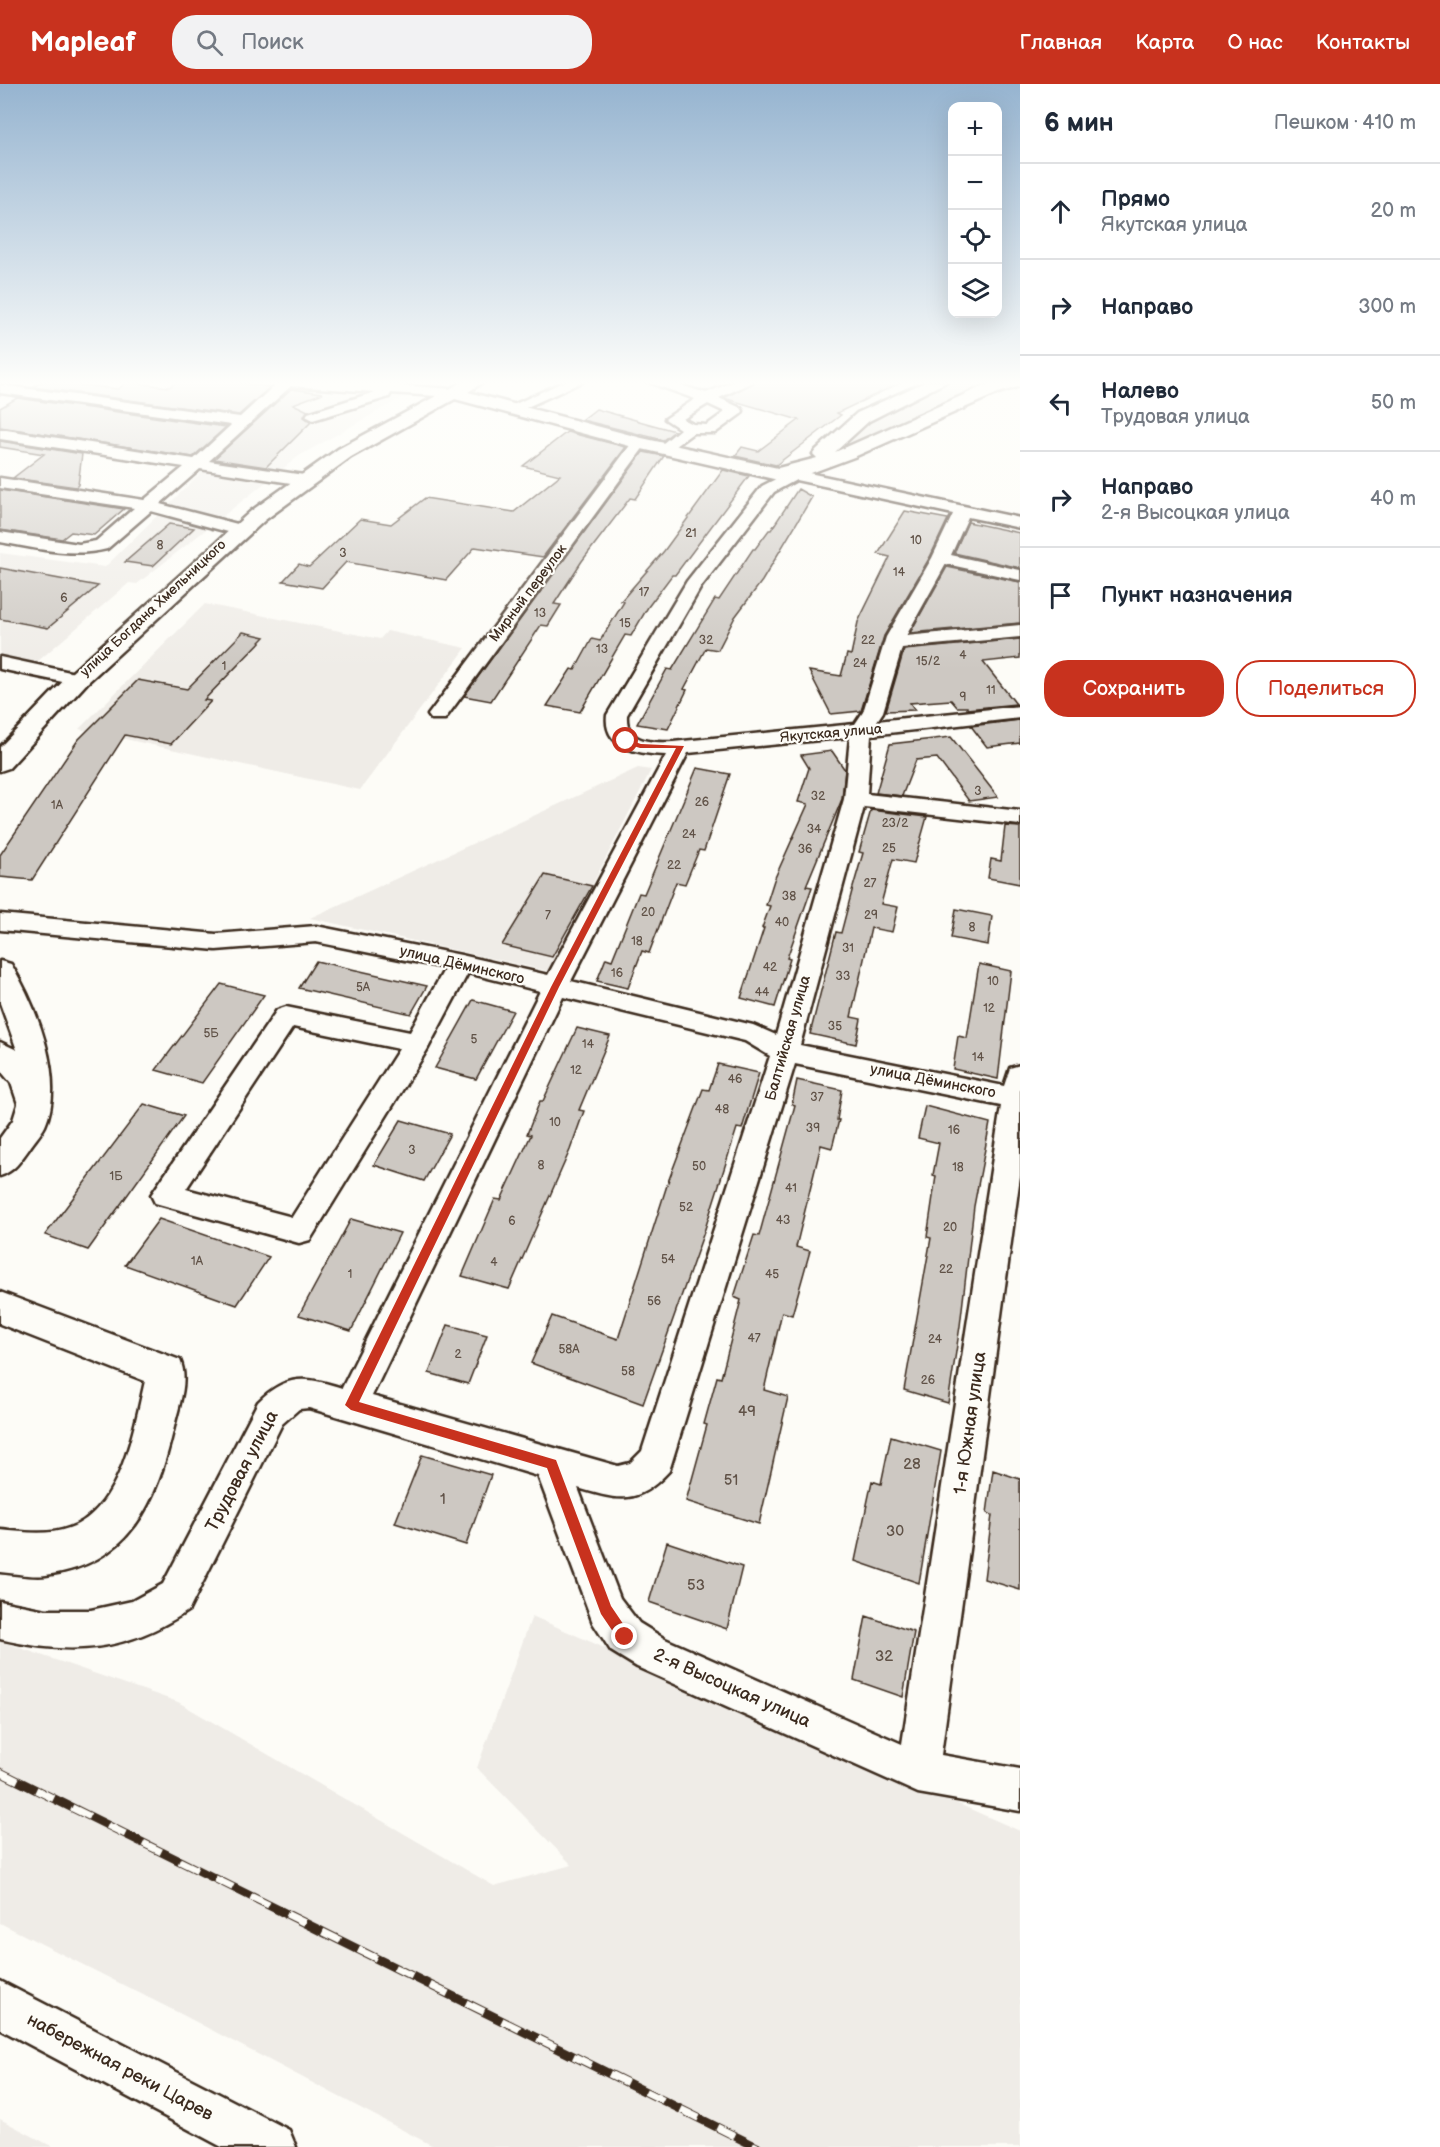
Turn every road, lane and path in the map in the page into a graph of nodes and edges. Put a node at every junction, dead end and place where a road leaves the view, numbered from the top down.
1 (180, 477) edge
2 (287, 477) edge
3 (308, 477) edge
4 (614, 477) edge
5 (789, 477) edge
6 (820, 477) edge
7 (304, 480) junction
8 (0, 483) edge
9 (146, 505) junction
10 (962, 512) junction
11 (1017, 522) edge
12 (239, 530) junction
13 (0, 537) edge
14 (942, 558) junction
15 (1020, 575) edge
16 (1020, 631) edge
17 (895, 643) junction
18 (0, 663) edge
19 (77, 679) junction
20 (1020, 712) edge
21 (438, 715) dead end
22 (861, 730) junction
23 (681, 746) junction
24 (0, 763) edge
25 (855, 799) junction
26 (1020, 818) edge
27 (0, 922) edge
28 (461, 963) junction
29 (0, 971) edge
30 (555, 987) junction
31 (417, 1043) junction
32 (785, 1052) junction
33 (0, 1053) edge
34 (1019, 1091) edge
35 (34, 1104) junction
36 (0, 1163) edge
37 (0, 1308) edge
38 (351, 1405) junction
39 (551, 1464) junction
40 (0, 1551) edge
41 (0, 1620) edge
42 (918, 1772) junction
43 (1020, 1790) edge
44 (0, 2004) edge
45 (272, 2147) edge

1 - 9 street
2 - 7 street
3 - 7 main road, улица Богдана Хмельницкого
4 - 21 street, Мирный переулок
5 - 23 street, Якутская улица
6 - 10 street
7 - 12 main road, улица Богдана Хмельницкого
8 - 9 street
9 - 12 street
9 - 13 street
10 - 11 street
10 - 14 street, Балтийская улица
12 - 19 main road, улица Богдана Хмельницкого
14 - 15 street
14 - 17 street, Балтийская улица
16 - 17 street
17 - 22 street, Балтийская улица
18 - 19 street
19 - 24 main road, улица Богдана Хмельницкого
20 - 22 street, Якутская улица
22 - 23 street, Якутская улица
22 - 25 street, Балтийская улица
23 - 30 street
25 - 26 street
25 - 32 street, Балтийская улица
27 - 28 street, улица Дёминского
28 - 30 street, улица Дёминского
28 - 31 street
29 - 35 main road
30 - 32 street, улица Дёминского
30 - 38 street
31 - 31 street
32 - 34 street, улица Дёминского
32 - 39 street, Балтийская улица
33 - 35 main road
34 - 42 street, 1-я Южная улица
35 - 36 main road
37 - 40 main road
38 - 39 street, Трудовая улица
38 - 41 street, Трудовая улица
39 - 42 street, 2-я Высоцкая улица
42 - 43 street, 2-я Высоцкая улица
44 - 45 street, набережная реки Царев

